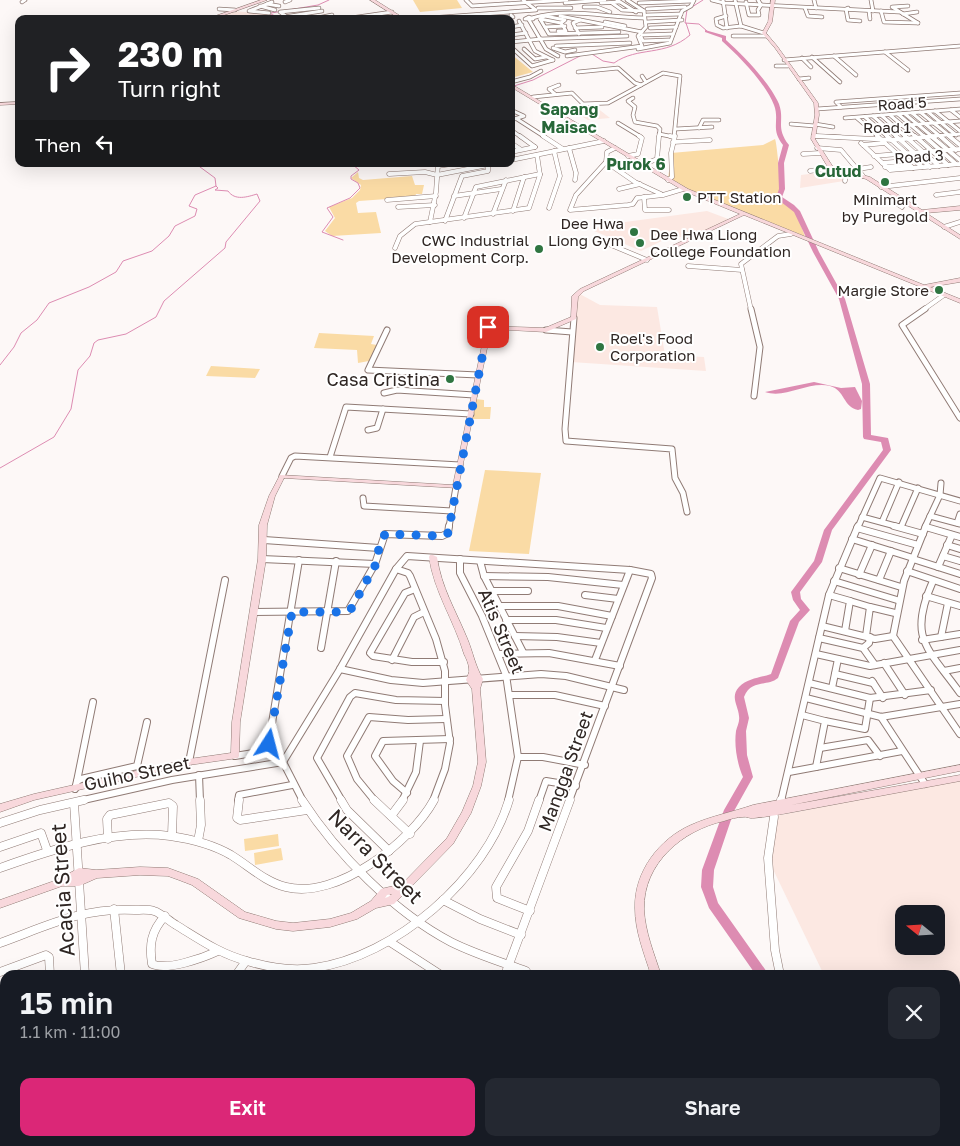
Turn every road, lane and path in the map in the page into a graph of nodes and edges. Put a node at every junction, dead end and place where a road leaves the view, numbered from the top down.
1 (290, 0) edge
2 (372, 0) edge
3 (524, 0) edge
4 (567, 0) edge
5 (629, 0) edge
6 (650, 0) edge
7 (712, 0) edge
8 (758, 0) edge
9 (773, 0) edge
10 (814, 0) edge
11 (871, 0) edge
12 (724, 1) edge
13 (266, 2) edge
14 (272, 2) dead end
15 (285, 2) dead end
16 (467, 2) edge
17 (536, 2) edge
18 (604, 2) edge
19 (612, 2) junction
20 (619, 2) edge
21 (693, 2) edge
22 (735, 2) edge
23 (746, 2) edge
24 (527, 3) junction
25 (557, 3) junction
26 (639, 3) junction
27 (253, 4) junction
28 (834, 4) dead end
29 (581, 5) junction
30 (761, 5) junction
31 (261, 6) junction
32 (280, 6) dead end
33 (771, 6) junction
34 (685, 7) junction
35 (538, 8) junction
36 (805, 8) junction
37 (816, 8) junction
38 (823, 8) junction
39 (219, 9) dead end
40 (307, 9) junction
41 (563, 9) junction
42 (835, 9) junction
43 (860, 9) junction
44 (235, 10) junction
45 (275, 10) dead end
46 (288, 10) junction
47 (297, 10) junction
48 (725, 10) junction
49 (846, 10) junction
50 (588, 11) junction
51 (636, 11) junction
52 (869, 11) junction
53 (873, 11) junction
54 (881, 11) junction
55 (312, 12) junction
56 (392, 12) junction
57 (567, 12) junction
58 (612, 12) junction
59 (900, 12) junction
60 (269, 13) dead end
61 (325, 13) dead end
62 (545, 13) junction
63 (917, 13) dead end
64 (304, 14) junction
65 (221, 15) edge
66 (284, 15) edge
67 (293, 15) edge
68 (301, 15) edge
69 (316, 15) joint
70 (371, 15) edge
71 (397, 15) edge
72 (469, 15) edge
73 (511, 15) edge
74 (607, 15) junction
75 (560, 16) junction
76 (646, 16) junction
77 (726, 16) junction
78 (681, 17) junction
79 (822, 17) junction
80 (556, 18) junction
81 (602, 18) junction
82 (827, 18) dead end
83 (529, 19) junction
84 (540, 19) junction
85 (716, 19) junction
86 (870, 19) dead end
87 (580, 20) junction
88 (633, 20) junction
89 (519, 21) junction
90 (515, 22) edge
91 (592, 23) junction
92 (625, 24) junction
93 (522, 25) junction
94 (563, 26) junction
95 (741, 26) junction
96 (515, 27) edge
97 (545, 27) junction
98 (574, 27) junction
99 (636, 27) dead end
100 (727, 28) junction
101 (525, 31) junction
102 (621, 31) junction
103 (632, 31) junction
104 (646, 31) junction
105 (515, 32) edge
106 (558, 33) junction
107 (578, 33) junction
108 (605, 33) junction
109 (673, 34) junction
110 (642, 35) junction
111 (765, 35) junction
112 (627, 36) junction
113 (734, 36) dead end
114 (572, 37) junction
115 (581, 37) junction
116 (591, 37) junction
117 (541, 39) junction
118 (532, 42) junction
119 (620, 42) junction
120 (630, 43) junction
121 (587, 44) junction
122 (597, 44) junction
123 (515, 45) edge
124 (515, 45) edge
125 (556, 45) junction
126 (515, 46) edge
127 (960, 46) edge
128 (515, 48) edge
129 (631, 48) junction
130 (524, 49) junction
131 (546, 50) junction
132 (603, 50) junction
133 (536, 51) junction
134 (583, 51) junction
135 (591, 52) junction
136 (885, 52) junction
137 (558, 56) dead end
138 (567, 56) dead end
139 (834, 56) junction
140 (546, 57) junction
141 (802, 58) junction
142 (812, 58) junction
143 (784, 60) junction
144 (776, 66) dead end
145 (788, 66) junction
146 (811, 67) dead end
147 (908, 70) dead end
148 (541, 71) dead end
149 (578, 72) dead end
150 (856, 75) dead end
151 (642, 76) dead end
152 (809, 78) dead end
153 (799, 79) junction
154 (646, 82) junction
155 (840, 82) dead end
156 (515, 85) edge
157 (559, 85) dead end
158 (641, 85) junction
159 (515, 87) edge
160 (960, 93) edge
161 (555, 94) junction
162 (909, 97) junction
163 (533, 98) junction
164 (634, 98) dead end
165 (960, 99) edge
166 (916, 102) junction
167 (15, 103) edge
168 (0, 104) edge
169 (841, 107) junction
170 (817, 109) junction
171 (960, 109) edge
172 (951, 110) junction
173 (936, 111) junction
174 (943, 111) junction
175 (515, 112) edge
176 (920, 112) junction
177 (928, 112) junction
178 (912, 113) junction
179 (898, 114) junction
180 (905, 114) junction
181 (881, 115) junction
182 (890, 115) junction
183 (873, 116) junction
184 (865, 117) junction
185 (960, 117) edge
186 (845, 118) dead end
187 (857, 118) junction
188 (517, 119) joint
189 (719, 120) dead end
190 (949, 122) junction
191 (959, 122) edge
192 (618, 123) dead end
193 (933, 123) junction
194 (941, 123) junction
195 (918, 124) junction
196 (926, 124) junction
197 (910, 125) junction
198 (792, 126) dead end
199 (815, 126) junction
200 (833, 126) dead end
201 (902, 126) junction
202 (712, 127) dead end
203 (886, 127) junction
204 (895, 127) junction
205 (699, 128) junction
206 (869, 128) junction
207 (878, 128) junction
208 (676, 129) junction
209 (515, 133) edge
210 (660, 134) junction
211 (948, 135) junction
212 (959, 135) edge
213 (813, 136) junction
214 (933, 136) junction
215 (940, 136) junction
216 (674, 137) junction
217 (924, 137) junction
218 (917, 138) junction
219 (881, 139) junction
220 (899, 139) junction
221 (908, 139) junction
222 (710, 140) dead end
223 (890, 140) junction
224 (604, 141) junction
225 (673, 143) junction
226 (887, 145) junction
227 (960, 145) edge
228 (515, 146) edge
229 (570, 148) junction
230 (615, 148) junction
231 (867, 149) junction
232 (520, 150) junction
233 (563, 150) junction
234 (893, 150) junction
235 (948, 150) junction
236 (959, 150) edge
237 (515, 151) edge
238 (554, 151) junction
239 (819, 151) junction
240 (932, 151) junction
241 (940, 151) junction
242 (923, 152) junction
243 (906, 153) junction
244 (915, 153) junction
245 (803, 154) dead end
246 (872, 154) junction
247 (897, 154) junction
248 (537, 155) junction
249 (628, 156) junction
250 (901, 158) junction
251 (515, 159) edge
252 (880, 161) junction
253 (905, 161) junction
254 (606, 162) junction
255 (959, 163) edge
256 (909, 164) junction
257 (642, 165) junction
258 (948, 165) junction
259 (885, 166) junction
260 (939, 166) junction
261 (438, 167) edge
262 (477, 167) edge
263 (488, 167) edge
264 (871, 167) dead end
265 (922, 167) junction
266 (930, 167) junction
267 (830, 168) junction
268 (912, 168) junction
269 (858, 169) junction
270 (810, 171) dead end
271 (389, 174) dead end
272 (437, 174) junction
273 (540, 174) junction
274 (846, 174) junction
275 (863, 176) junction
276 (524, 177) junction
277 (960, 178) edge
278 (506, 180) junction
279 (575, 180) dead end
280 (668, 180) junction
281 (845, 181) dead end
282 (640, 184) junction
283 (881, 187) junction
284 (619, 189) dead end
285 (683, 189) junction
286 (502, 190) junction
287 (960, 192) edge
288 (473, 194) junction
289 (663, 195) junction
290 (936, 195) dead end
291 (436, 196) junction
292 (454, 196) junction
293 (644, 197) junction
294 (902, 199) junction
295 (387, 200) dead end
296 (434, 205) junction
297 (398, 207) dead end
298 (902, 207) dead end
299 (549, 208) dead end
300 (960, 208) edge
301 (669, 210) dead end
302 (513, 211) junction
303 (922, 212) junction
304 (493, 214) junction
305 (742, 215) junction
306 (464, 218) junction
307 (445, 221) junction
308 (430, 222) junction
309 (960, 222) edge
310 (944, 227) junction
311 (793, 235) junction
312 (960, 237) edge
313 (599, 240) dead end
314 (395, 248) dead end
315 (647, 260) junction
316 (688, 266) dead end
317 (742, 270) junction
318 (960, 284) edge
319 (926, 287) junction
320 (944, 295) junction
321 (960, 301) edge
322 (574, 318) junction
323 (563, 322) junction
324 (573, 329) junction
325 (387, 330) dead end
326 (546, 330) junction
327 (478, 375) junction
328 (384, 393) dead end
329 (474, 395) junction
330 (754, 396) dead end
331 (383, 409) junction
332 (471, 414) junction
333 (960, 418) edge
334 (368, 430) dead end
335 (330, 457) junction
336 (460, 465) junction
337 (282, 476) junction
338 (899, 482) junction
339 (941, 483) dead end
340 (456, 488) junction
341 (918, 488) junction
342 (940, 495) junction
343 (363, 498) dead end
344 (960, 501) edge
345 (452, 511) junction
346 (687, 512) dead end
347 (960, 514) edge
348 (930, 516) junction
349 (862, 517) junction
350 (882, 522) junction
351 (958, 524) edge
352 (926, 527) junction
353 (857, 528) junction
354 (901, 528) junction
355 (923, 534) junction
356 (952, 535) junction
357 (960, 537) edge
358 (264, 540) junction
359 (852, 540) junction
360 (872, 545) junction
361 (918, 545) junction
362 (947, 545) junction
363 (379, 548) junction
364 (960, 549) edge
365 (891, 551) junction
366 (433, 554) junction
367 (943, 556) junction
368 (913, 558) junction
369 (262, 559) junction
370 (460, 559) junction
371 (299, 560) junction
372 (336, 561) junction
373 (480, 561) junction
374 (960, 561) edge
375 (376, 564) junction
376 (938, 567) junction
377 (839, 568) junction
378 (396, 569) junction
379 (630, 570) junction
380 (907, 571) junction
381 (960, 574) edge
382 (859, 575) junction
383 (484, 576) junction
384 (225, 580) dead end
385 (879, 580) junction
386 (934, 580) junction
387 (834, 581) junction
388 (623, 585) junction
389 (901, 587) junction
390 (415, 589) junction
391 (960, 589) edge
392 (492, 591) junction
393 (528, 591) dead end
394 (585, 595) dead end
395 (829, 595) junction
396 (926, 596) junction
397 (618, 599) junction
398 (897, 600) junction
399 (850, 601) junction
400 (948, 603) junction
401 (500, 606) junction
402 (960, 606) edge
403 (870, 608) junction
404 (254, 612) junction
405 (292, 612) junction
406 (327, 612) junction
407 (424, 612) junction
408 (895, 614) junction
409 (612, 616) junction
410 (506, 620) junction
411 (822, 626) junction
412 (606, 628) junction
413 (844, 631) junction
414 (960, 634) edge
415 (515, 636) junction
416 (868, 636) junction
417 (893, 636) junction
418 (941, 637) junction
419 (819, 638) junction
420 (922, 640) junction
421 (601, 643) junction
422 (320, 648) dead end
423 (863, 648) junction
424 (960, 650) edge
425 (523, 652) junction
426 (499, 654) junction
427 (816, 654) junction
428 (932, 655) junction
429 (838, 659) junction
430 (907, 659) junction
431 (392, 660) junction
432 (595, 660) junction
433 (444, 662) junction
434 (884, 663) junction
435 (875, 665) junction
436 (620, 666) junction
437 (960, 668) edge
438 (340, 669) junction
439 (473, 670) junction
440 (944, 671) junction
441 (835, 674) junction
442 (506, 675) junction
443 (479, 679) junction
444 (470, 680) junction
445 (446, 682) junction
446 (809, 683) junction
447 (612, 687) junction
448 (958, 687) edge
449 (832, 688) junction
450 (476, 689) junction
451 (624, 690) dead end
452 (930, 690) junction
453 (960, 693) edge
454 (511, 695) junction
455 (905, 695) junction
456 (806, 698) junction
457 (870, 698) junction
458 (883, 698) junction
459 (445, 700) junction
460 (93, 702) dead end
461 (960, 704) edge
462 (605, 706) junction
463 (942, 706) junction
464 (868, 713) junction
465 (802, 715) junction
466 (881, 717) junction
467 (446, 719) junction
468 (825, 720) junction
469 (147, 722) dead end
470 (960, 734) edge
471 (450, 740) junction
472 (420, 741) junction
473 (820, 748) junction
474 (902, 751) junction
475 (235, 756) junction
476 (880, 756) junction
477 (518, 757) junction
478 (189, 762) junction
479 (283, 762) junction
480 (584, 765) junction
481 (816, 768) junction
482 (960, 768) edge
483 (789, 772) junction
484 (199, 775) junction
485 (960, 778) edge
486 (922, 780) junction
487 (76, 785) junction
488 (292, 785) junction
489 (576, 786) junction
490 (407, 794) junction
491 (74, 802) junction
492 (782, 807) junction
493 (0, 808) edge
494 (307, 810) junction
495 (391, 816) junction
496 (774, 818) dead end
497 (0, 823) edge
498 (410, 834) junction
499 (172, 835) junction
500 (108, 839) junction
501 (198, 841) junction
502 (77, 844) junction
503 (0, 847) edge
504 (47, 850) junction
505 (389, 851) junction
506 (0, 868) edge
507 (360, 870) junction
508 (79, 877) junction
509 (404, 887) junction
510 (384, 892) junction
511 (443, 900) junction
512 (391, 901) junction
513 (0, 904) edge
514 (374, 904) junction
515 (114, 909) junction
516 (530, 911) junction
517 (82, 913) junction
518 (164, 916) junction
519 (418, 922) junction
520 (521, 935) junction
521 (390, 942) junction
522 (0, 943) edge
523 (218, 951) junction
524 (246, 961) junction
525 (509, 966) junction
526 (5, 970) edge
527 (50, 970) edge
528 (85, 970) edge
529 (120, 970) edge
530 (240, 970) edge
531 (270, 970) edge
532 (287, 970) edge
533 (433, 970) edge
534 (507, 970) edge
535 (523, 970) edge
536 (655, 970) edge
537 (779, 970) edge

1 - 15 street
2 - 56 street
3 - 24 street
4 - 17 street
5 - 6 street
5 - 26 street
5 - 76 street
7 - 12 street
8 - 30 street
9 - 33 street
10 - 37 street
11 - 53 street
12 - 22 street
12 - 48 street
13 - 14 street
13 - 27 street
13 - 31 street
13 - 32 street
16 - 24 street
17 - 24 street
17 - 25 street
17 - 35 street
18 - 19 street
18 - 29 street
18 - 58 street
19 - 20 street
19 - 51 street
20 - 51 street
21 - 26 street
21 - 34 street
21 - 76 street
22 - 23 street
22 - 95 street
23 - 30 street
23 - 30 street
24 - 72 street
25 - 29 street
25 - 41 street
26 - 76 street
27 - 31 street
27 - 44 street
28 - 42 street
29 - 41 street
29 - 50 street
29 - 58 street
30 - 33 street
31 - 45 street
31 - 60 street
33 - 36 street
33 - 111 street
34 - 76 street
34 - 78 street
35 - 41 street
35 - 62 street
36 - 37 street
36 - 79 street
37 - 38 street
38 - 42 street
38 - 79 street
39 - 44 street
40 - 47 street
40 - 55 street
40 - 55 street
41 - 57 street
42 - 49 street
43 - 49 street
43 - 49 street
43 - 52 street
44 - 65 street
46 - 47 street
46 - 66 street
46 - 67 street
47 - 64 street
48 - 77 street
48 - 85 street
50 - 57 street
50 - 74 street
51 - 76 street
52 - 53 street
52 - 86 street
53 - 54 street
54 - 59 street
54 - 59 street
55 - 64 street
55 - 69 street
56 - 70 street
56 - 71 street
57 - 62 street
58 - 74 street
58 - 76 street
59 - 59 street
59 - 63 street
61 - 69 street
62 - 73 street
62 - 75 street
62 - 83 street
64 - 68 street
74 - 81 street
74 - 88 street
75 - 80 street
75 - 81 street
75 - 87 street
76 - 78 street
76 - 78 street
76 - 78 street
76 - 88 street
76 - 104 street
76 - 109 street
76 - 110 street
77 - 85 street
77 - 100 street
78 - 109 street
79 - 82 street
80 - 84 street
80 - 94 street
81 - 91 street
81 - 92 street
83 - 89 street
83 - 117 street
84 - 94 street
84 - 97 street
85 - 100 street
87 - 91 street
87 - 98 street
88 - 92 street
89 - 90 street
89 - 93 street
91 - 108 street
92 - 102 street
93 - 96 street
93 - 101 street
94 - 97 street
94 - 98 street
94 - 106 street
95 - 100 street
95 - 111 street
97 - 106 street
98 - 107 street
98 - 108 street
99 - 103 street
101 - 105 street
101 - 118 street
102 - 103 street
102 - 108 street
102 - 108 street
103 - 110 street
103 - 112 street
104 - 109 street
104 - 110 street
106 - 107 street
107 - 108 street
107 - 115 street
108 - 112 street
108 - 116 street
108 - 119 street
109 - 110 street
109 - 135 street
110 - 129 street
111 - 113 street
111 - 143 street
112 - 120 street
114 - 115 street
114 - 117 street
114 - 125 street
115 - 116 street
115 - 121 street
116 - 122 street
117 - 118 street
117 - 131 street
118 - 123 street
118 - 124 street
118 - 130 street
118 - 133 street
119 - 120 street
119 - 122 street
119 - 132 street
120 - 129 street
121 - 122 street
121 - 125 street
121 - 135 street
125 - 131 street
125 - 134 street
126 - 130 street
127 - 136 street
128 - 140 street
129 - 132 street
130 - 140 street
131 - 133 street
131 - 137 street
132 - 135 street
133 - 140 street
134 - 135 street
134 - 138 street
136 - 139 street
136 - 147 street
139 - 142 street
139 - 150 street
141 - 142 street
141 - 143 street
141 - 146 street
142 - 155 street
143 - 145 street
144 - 145 street
145 - 153 street
148 - 156 street
149 - 158 street
151 - 154 street
152 - 153 street
153 - 170 street
154 - 158 street
154 - 208 street
157 - 161 street
158 - 161 street
159 - 163 street
160 - 162 street
161 - 163 street
162 - 166 street
162 - 169 street
163 - 224 street
164 - 210 street
165 - 166 street
166 - 169 street
167 - 168 street
169 - 170 street
170 - 199 street
171 - 172 street, Road 5
172 - 174 street, Road 5
172 - 185 street
173 - 174 street, Road 5
173 - 177 street, Road 5
173 - 190 street
174 - 191 street
175 - 188 street
176 - 177 street, Road 5
176 - 178 street, Road 5
176 - 193 street
177 - 194 street
178 - 180 street, Road 5
178 - 196 street
179 - 180 street, Road 5
179 - 182 street, Road 5
179 - 197 street
180 - 195 street
181 - 182 street, Road 5
181 - 183 street, Road 5
181 - 204 street
182 - 201 street
183 - 184 street, Road 5
183 - 203 street
184 - 187 street, Road 5
184 - 207 street
186 - 187 street, Road 5
187 - 206 street
188 - 233 street
189 - 205 street
190 - 191 street
190 - 194 street
190 - 212 street
192 - 249 street
193 - 194 street
193 - 196 street
193 - 211 street
194 - 212 street
195 - 196 street
195 - 197 street
195 - 214 street
196 - 215 street
197 - 201 street
197 - 217 street
198 - 199 street
199 - 200 street
199 - 213 street
201 - 204 street
201 - 218 street
202 - 205 street
203 - 204 street
203 - 207 street
203 - 220 street
204 - 221 street
205 - 208 street
206 - 207 street
206 - 219 street
207 - 223 street
208 - 216 street
209 - 232 street
210 - 216 street
210 - 225 street
210 - 257 street
211 - 212 street, Road 1
211 - 215 street, Road 1
211 - 227 street
213 - 219 street, Road 1
213 - 239 street
214 - 215 street, Road 1
214 - 217 street, Road 1
214 - 235 street
215 - 236 street
216 - 225 street
217 - 218 street, Road 1
217 - 241 street
218 - 221 street, Road 1
218 - 240 street
219 - 223 street, Road 1
219 - 226 street
220 - 221 street, Road 1
220 - 223 street, Road 1
220 - 244 street
221 - 242 street
222 - 225 street
223 - 243 street
224 - 229 street
224 - 230 street
225 - 280 street
226 - 231 street
226 - 231 street, Road 3
226 - 234 street
228 - 232 street
229 - 233 street
229 - 279 street
230 - 249 street
230 - 254 street
231 - 246 street, Road 3
232 - 237 street
233 - 238 street
234 - 246 street
234 - 247 street
235 - 236 street
235 - 241 street
235 - 255 street
238 - 248 street
238 - 299 street
239 - 245 street
239 - 267 street
239 - 269 street
240 - 241 street
240 - 242 street
240 - 258 street
241 - 255 street
242 - 244 street
242 - 260 street
243 - 244 street
243 - 247 street
243 - 265 street
244 - 266 street
246 - 247 street
246 - 252 street, Road 3
247 - 250 street
248 - 251 street
248 - 273 street
249 - 257 street
250 - 252 street
250 - 253 street
252 - 253 street
252 - 259 street, Road 3
253 - 256 street
254 - 282 street
254 - 293 street
255 - 258 street, Road 3
256 - 259 street
256 - 268 street
257 - 280 street
258 - 260 street, Road 3
259 - 268 street, Road 3
260 - 266 street, Road 3
261 - 272 street
262 - 272 street
263 - 292 street
264 - 269 street
265 - 266 street, Road 3
265 - 268 street, Road 3
267 - 270 street
267 - 274 street
269 - 275 street
271 - 272 street
272 - 291 street
273 - 276 street
273 - 302 street
274 - 275 street
274 - 281 street
275 - 283 street
276 - 278 street
276 - 302 street
277 - 283 street
278 - 286 street
278 - 288 street
280 - 285 street
282 - 284 street
282 - 289 street
283 - 294 street
285 - 289 street
285 - 305 street
286 - 288 street
286 - 304 street
287 - 290 street
288 - 292 street
288 - 306 street
289 - 293 street
291 - 295 street
291 - 296 street
292 - 307 street
293 - 301 street
294 - 298 street
294 - 303 street
296 - 297 street
296 - 308 street
300 - 303 street
302 - 304 street
303 - 310 street
304 - 306 street
305 - 311 street
305 - 315 street
306 - 307 street
307 - 308 street
308 - 314 street
309 - 310 street
310 - 312 street
311 - 317 street
311 - 319 street
313 - 315 street
315 - 322 street
316 - 317 street
317 - 330 street
318 - 319 street
319 - 320 street
320 - 321 street
320 - 333 street
322 - 323 street
322 - 324 street
323 - 324 street
323 - 326 street
324 - 326 street
324 - 346 street
325 - 327 street
326 - 327 street
327 - 329 street
328 - 329 street
329 - 332 street
331 - 332 street
331 - 334 street
331 - 335 street
332 - 336 street
335 - 336 street
335 - 337 street
336 - 340 street
337 - 340 street
337 - 358 street
338 - 341 street
338 - 349 street
338 - 350 street
339 - 342 street
340 - 345 street
341 - 342 street
341 - 354 street
342 - 344 street
342 - 348 street
343 - 345 street
345 - 363 street
347 - 351 street
348 - 351 street
348 - 352 street
349 - 350 street
349 - 353 street
350 - 354 street
352 - 355 street
352 - 356 street
353 - 359 street
353 - 361 street
354 - 355 street
355 - 361 street
356 - 357 street
356 - 362 street
358 - 363 street
358 - 369 street
359 - 360 street
359 - 377 street
360 - 365 street
360 - 382 street
361 - 368 street
362 - 364 street
362 - 367 street
363 - 375 street
365 - 368 street
365 - 385 street
366 - 370 street
366 - 378 street
366 - 439 street
367 - 374 street
367 - 376 street
368 - 376 street
368 - 380 street
369 - 371 street
369 - 404 street
370 - 373 street
370 - 426 street, Atis Street
371 - 372 street
371 - 405 street
372 - 375 street
372 - 406 street
373 - 379 street
373 - 383 street
375 - 406 street
376 - 381 street
377 - 382 street
377 - 387 street
378 - 390 street
378 - 438 street
379 - 388 street
379 - 436 street, Mangga Street
380 - 386 street
380 - 389 street
382 - 385 street
383 - 388 street
383 - 392 street
384 - 478 street
385 - 389 street
386 - 391 street
386 - 396 street
387 - 395 street
387 - 398 street
388 - 397 street
389 - 398 street
390 - 407 street
390 - 431 street
392 - 393 street
392 - 401 street
394 - 397 street
395 - 399 street
395 - 411 street
396 - 400 street
396 - 420 street
397 - 409 street
398 - 408 street
399 - 403 street
399 - 413 street
400 - 402 street
400 - 418 street
401 - 409 street
401 - 410 street
403 - 408 street
403 - 416 street
404 - 405 street
404 - 475 street
405 - 406 street
405 - 475 street
406 - 422 street
407 - 431 street
407 - 433 street
408 - 417 street
409 - 412 street
410 - 412 street
410 - 415 street
411 - 413 street
411 - 419 street
412 - 421 street
413 - 416 street
414 - 418 street
415 - 421 street
415 - 425 street
416 - 417 street
416 - 423 street
417 - 430 street
418 - 420 street
419 - 423 street
419 - 427 street
420 - 428 street
421 - 432 street
423 - 435 street
424 - 428 street
425 - 426 street
425 - 432 street
426 - 442 street, Atis Street
427 - 429 street
427 - 446 street
428 - 430 street
428 - 440 street
429 - 435 street
429 - 441 street
430 - 434 street
430 - 452 street
431 - 433 street
432 - 436 street
433 - 445 street
434 - 435 street
434 - 455 street
436 - 447 street, Mangga Street
437 - 440 street
438 - 445 street
438 - 479 street
439 - 443 street
439 - 444 street
440 - 448 street
441 - 449 street
441 - 458 street
442 - 443 street
442 - 447 street
442 - 454 street, Atis Street
443 - 444 street
443 - 450 street
444 - 445 street
444 - 450 street
445 - 459 street
446 - 449 street
446 - 456 street
447 - 451 street
447 - 462 street, Mangga Street
448 - 453 street
449 - 457 street
450 - 509 street
452 - 455 street
452 - 463 street
454 - 462 street
454 - 477 street, Atis Street
455 - 458 street
456 - 464 street
456 - 465 street
457 - 458 street
457 - 464 street
459 - 467 street
459 - 505 street
460 - 487 street
461 - 463 street
462 - 480 street, Mangga Street
463 - 466 street
463 - 470 street
464 - 466 street
464 - 468 street
465 - 468 street
465 - 483 street
466 - 474 street
467 - 471 street
467 - 495 street
468 - 473 street
469 - 487 street
471 - 472 street
471 - 498 street
472 - 490 street
472 - 490 street
473 - 476 street
473 - 481 street
474 - 476 street
474 - 486 street
475 - 478 street
476 - 481 street
477 - 480 street
477 - 511 street, Atis Street
478 - 487 street
479 - 484 street, Guiho Street
479 - 488 street, Narra Street
480 - 489 street, Mangga Street
481 - 483 street
482 - 486 street
483 - 492 street
484 - 491 street, Guiho Street
484 - 501 street
485 - 486 street
486 - 492 street
487 - 493 street
488 - 494 street, Narra Street
488 - 494 street
489 - 516 street, Mangga Street
489 - 516 street
490 - 495 street
491 - 497 street, Guiho Street
491 - 502 street, Acacia Street
492 - 536 street
494 - 507 street, Narra Street
495 - 498 street
496 - 537 street
498 - 505 street
499 - 500 street
499 - 500 street
499 - 501 street
500 - 502 street
501 - 507 street
502 - 504 street
502 - 508 street, Acacia Street
503 - 504 street
504 - 506 street
505 - 507 street
507 - 510 street, Narra Street
508 - 513 street
508 - 514 street
508 - 517 street, Acacia Street
509 - 510 street
509 - 512 street
510 - 512 street, Narra Street
510 - 514 street
511 - 519 street, Atis Street
511 - 520 street
512 - 514 street
512 - 519 street, Narra Street
515 - 517 street, Atis Street
515 - 518 street, Atis Street
515 - 529 street
516 - 520 street, Mangga Street
517 - 522 street, Atis Street
517 - 528 street, Acacia Street
518 - 523 street, Atis Street
518 - 523 street
519 - 521 street, Atis Street
519 - 525 street, Narra Street
520 - 525 street, Mangga Street
521 - 532 street, Atis Street
521 - 533 street
523 - 524 street, Atis Street
524 - 530 street
524 - 531 street, Atis Street
525 - 534 street, Mangga Street
525 - 535 street, Narra Street
526 - 527 street

